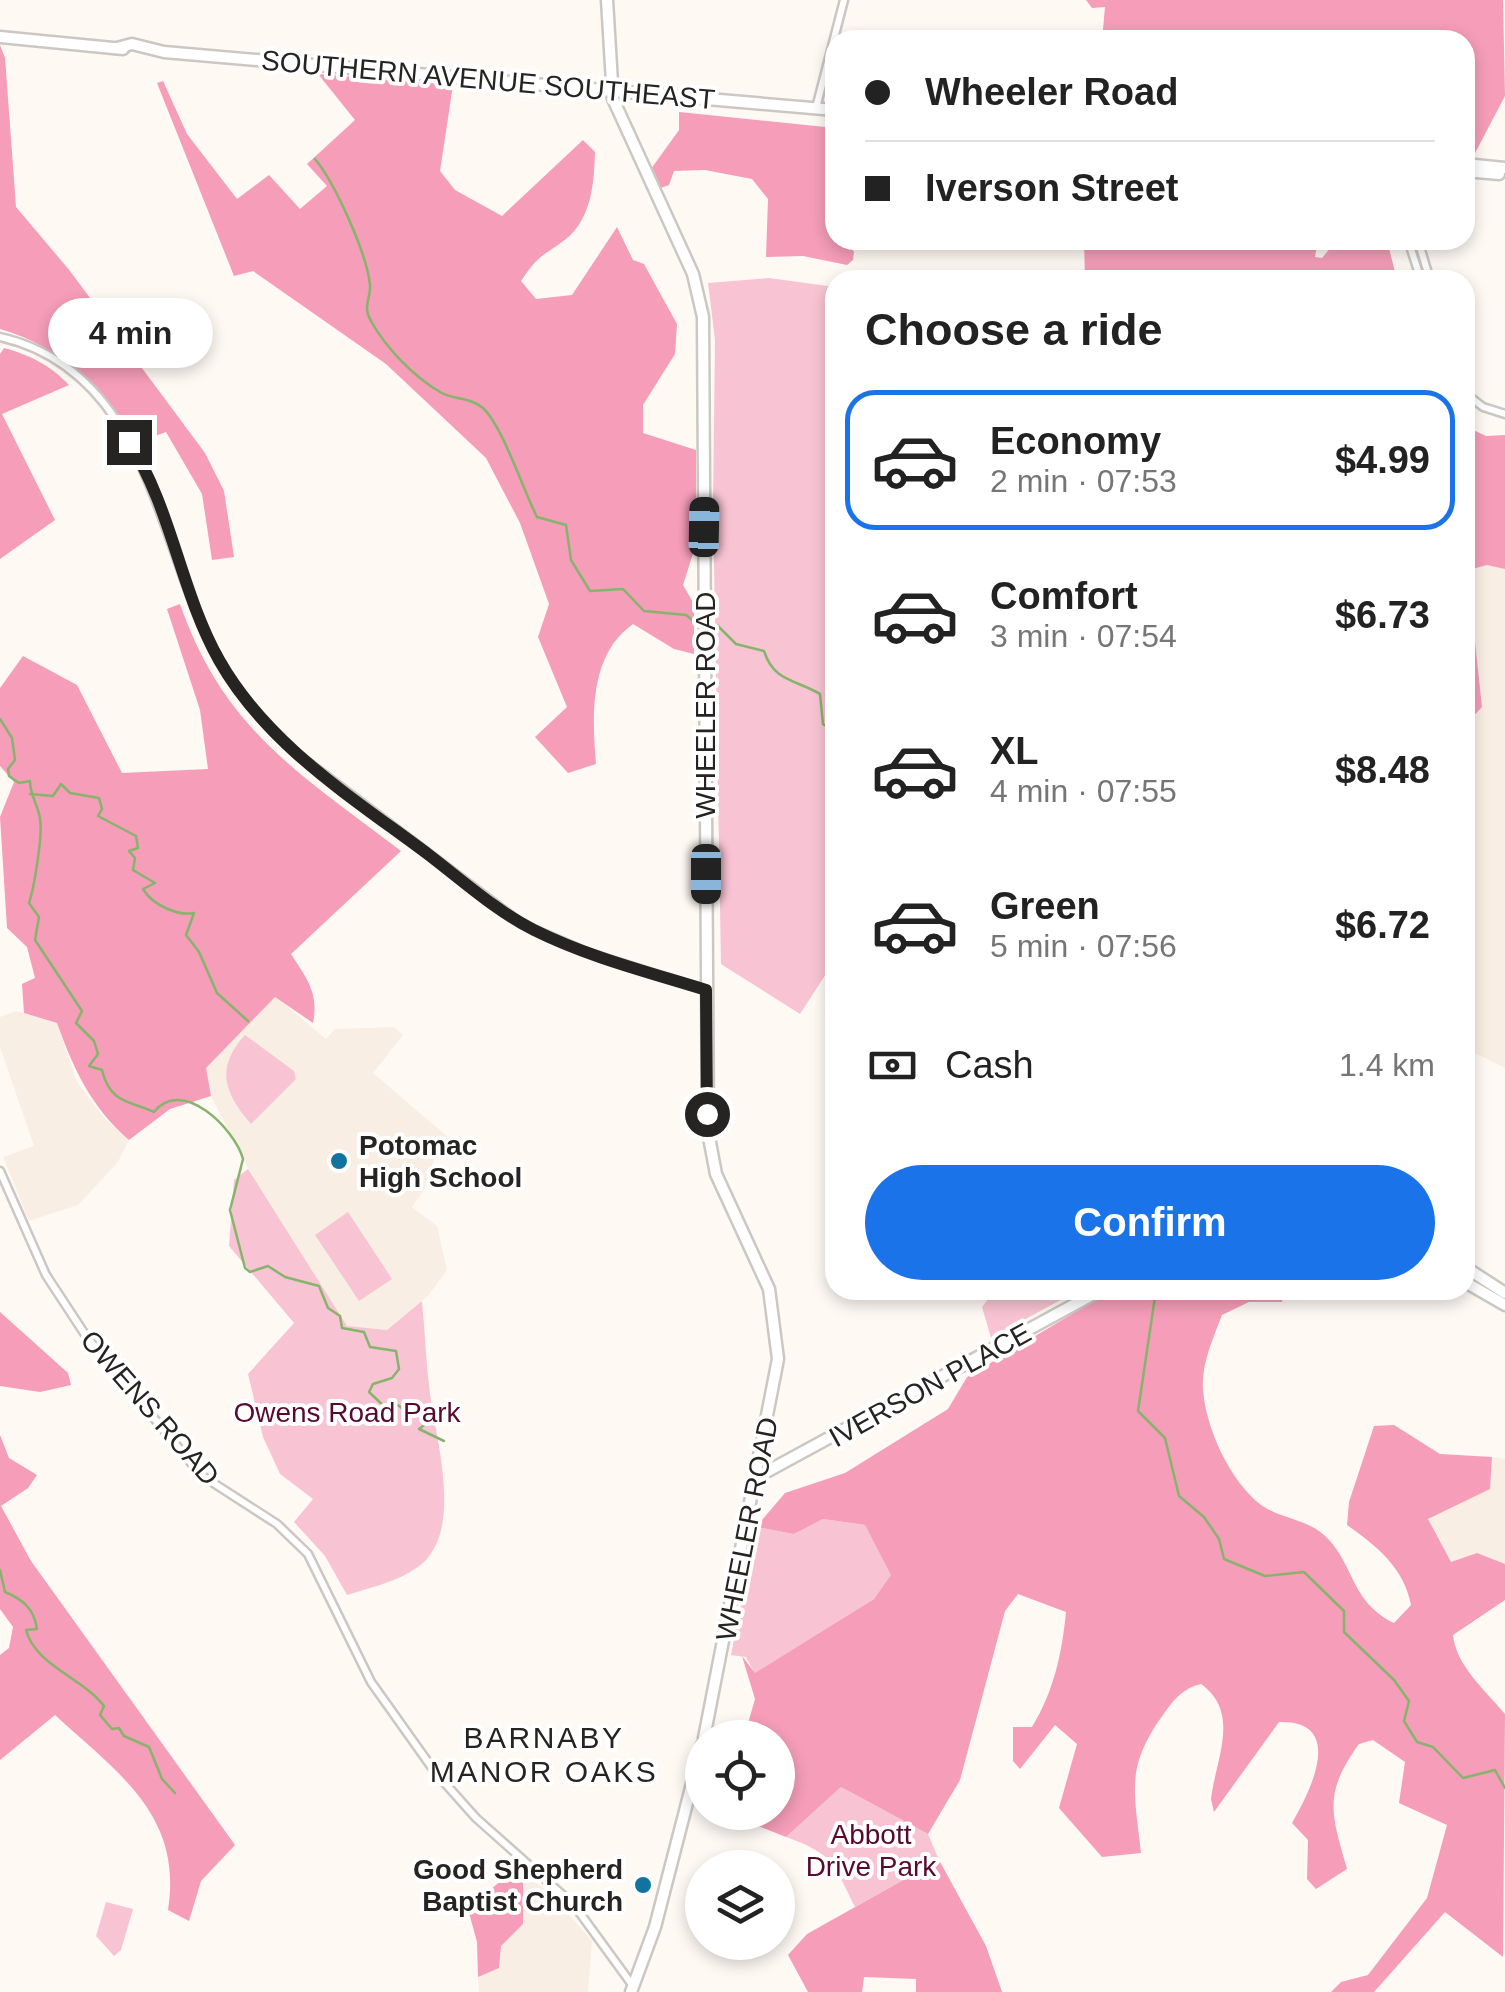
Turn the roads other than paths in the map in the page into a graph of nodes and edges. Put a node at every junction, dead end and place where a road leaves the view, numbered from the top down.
1 (607, 0) edge
2 (844, 0) edge
3 (836, 30) edge
4 (0, 37) edge
5 (825, 73) edge
6 (612, 91) junction
7 (816, 108) junction
8 (825, 109) edge
9 (1475, 169) edge
10 (1505, 172) edge
11 (0, 337) edge
12 (1475, 401) edge
13 (1505, 414) edge
14 (706, 990) junction
15 (0, 1171) edge
16 (1475, 1274) edge
17 (1475, 1288) edge
18 (1505, 1293) edge
19 (1083, 1300) edge
20 (1505, 1304) edge
21 (757, 1477) junction
22 (708, 1720) edge
23 (685, 1811) edge
24 (632, 1989) edge

1 - 6 main road, WHEELER ROAD
2 - 3 street
4 - 6 main road, SOUTHERN AVENUE SOUTHEAST
5 - 7 street
6 - 7 main road, SOUTHERN AVENUE SOUTHEAST
6 - 14 main road, WHEELER ROAD
7 - 8 main road, SOUTHERN AVENUE SOUTHEAST
9 - 10 main road
11 - 14 street
12 - 13 street
14 - 21 main road, WHEELER ROAD
15 - 24 street, OWENS ROAD
16 - 18 main road
17 - 20 main road
19 - 21 main road, IVERSON PLACE
21 - 22 main road, WHEELER ROAD
23 - 24 main road

